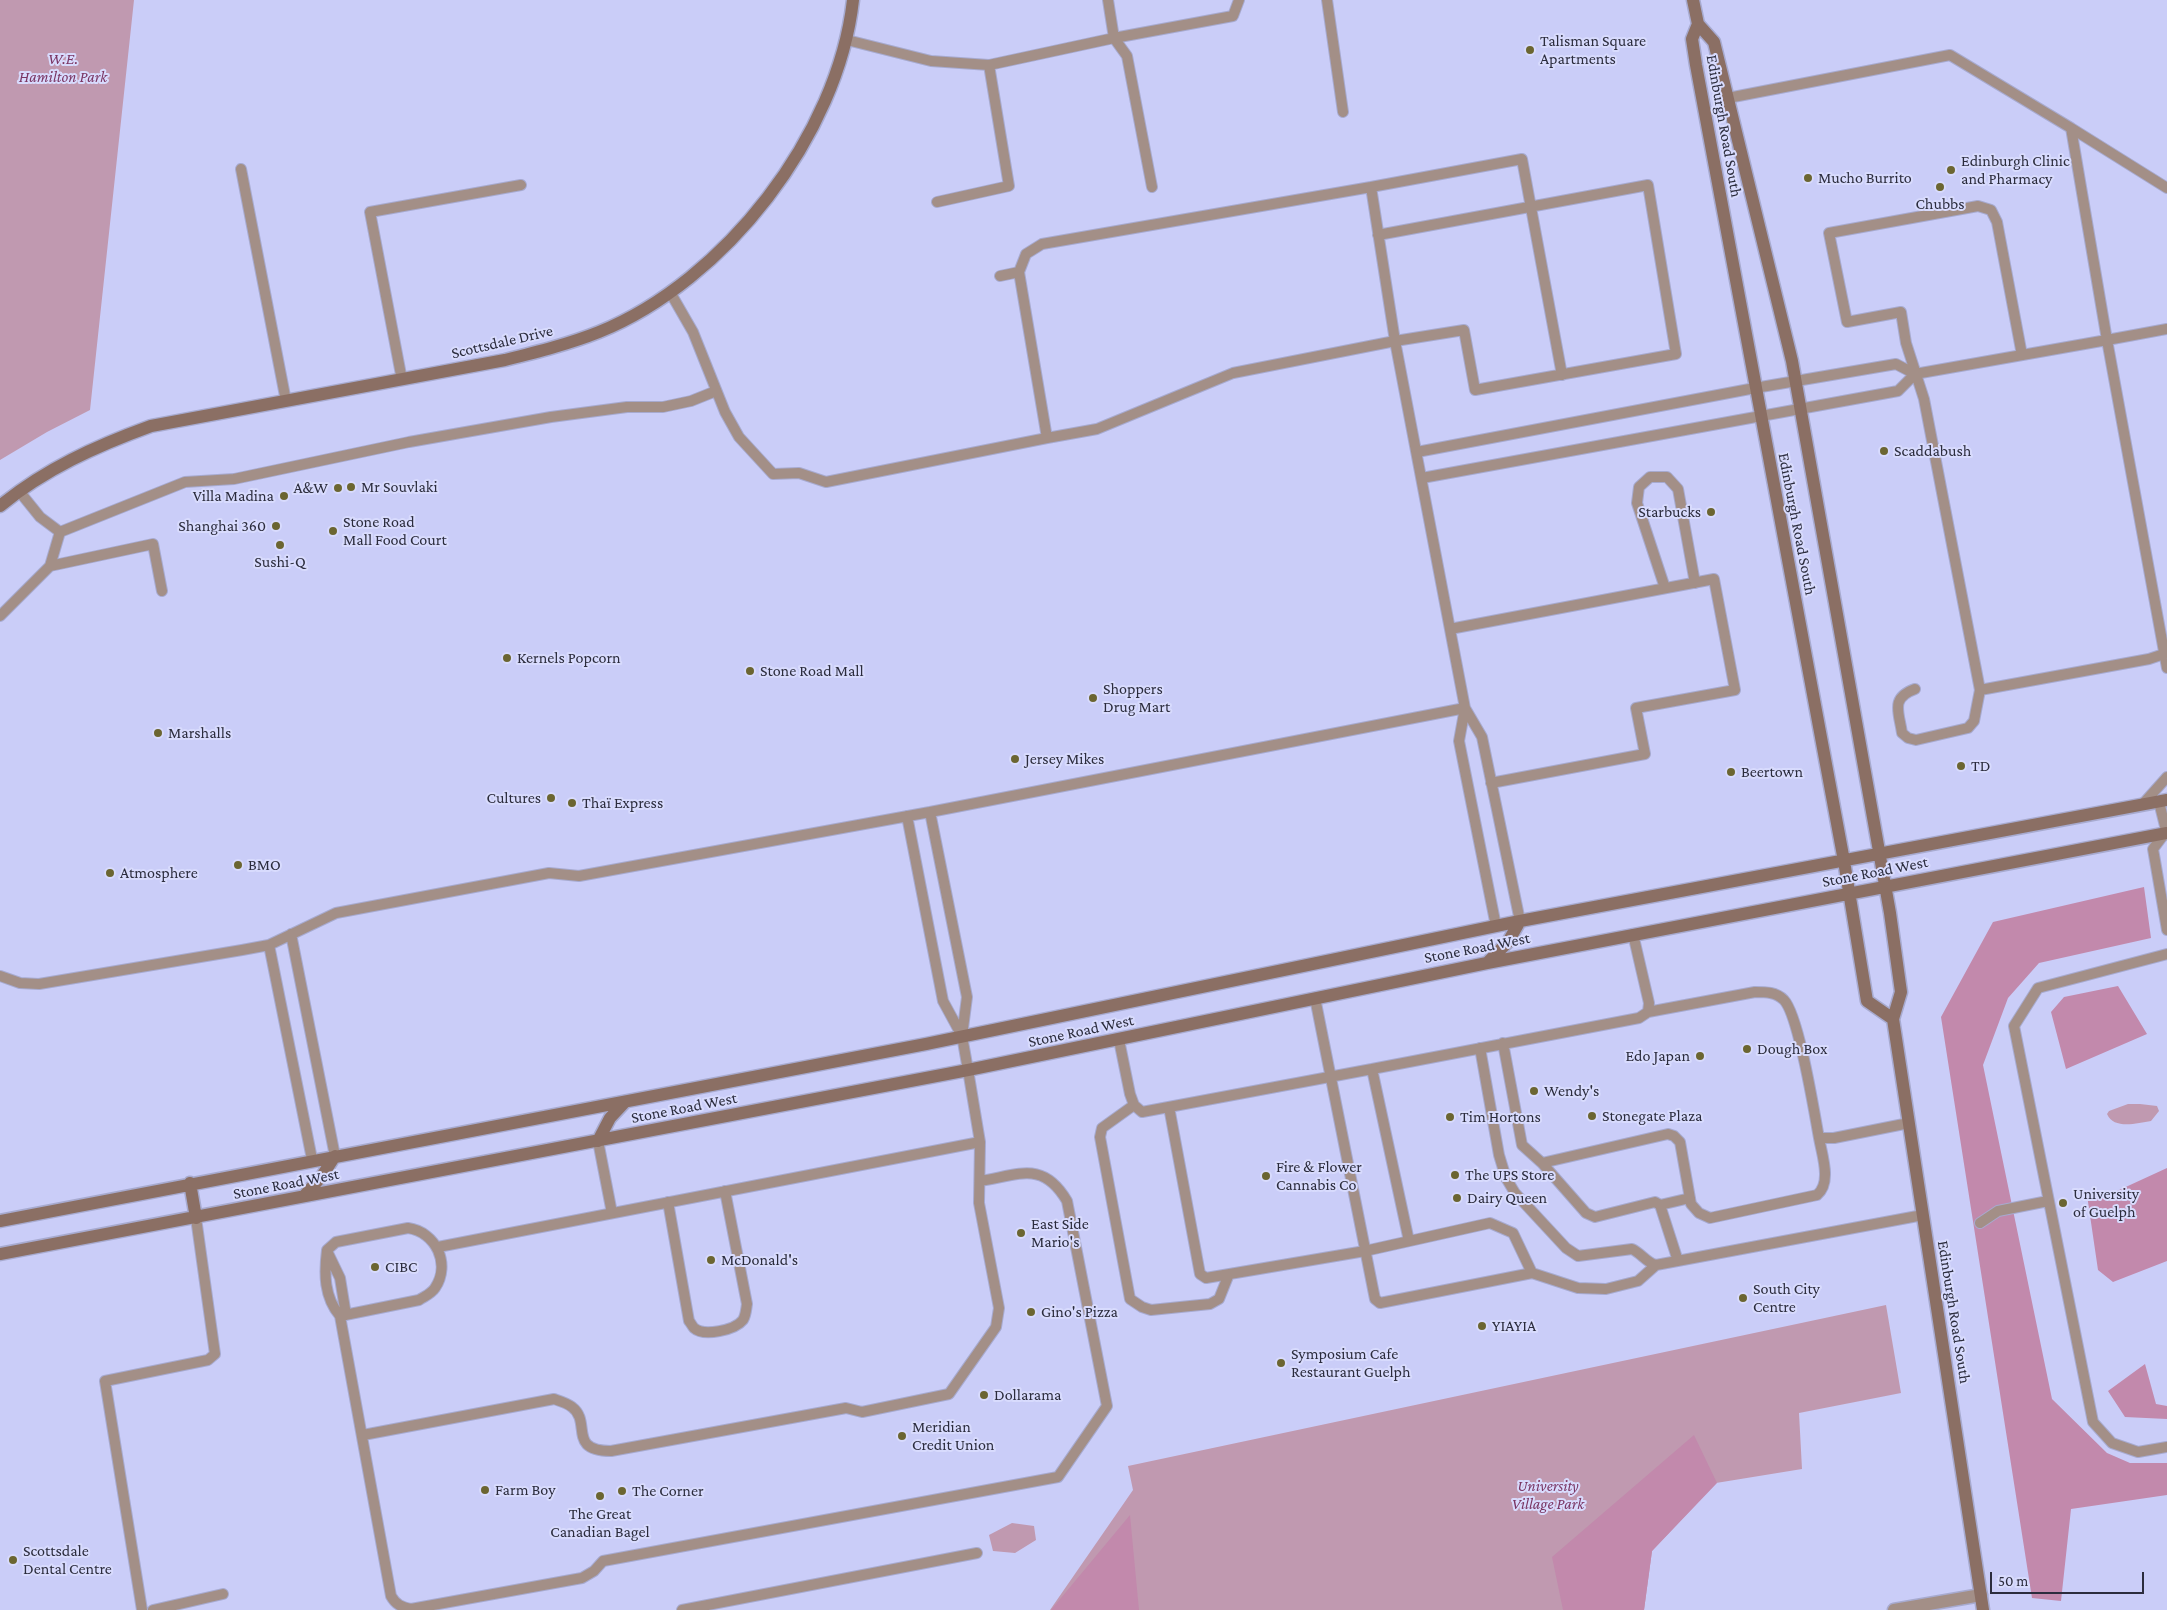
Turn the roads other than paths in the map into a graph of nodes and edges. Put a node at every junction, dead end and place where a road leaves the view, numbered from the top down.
1 (853, 0) edge
2 (1108, 0) edge
3 (1239, 0) edge
4 (1327, 0) edge
5 (1693, 0) edge
6 (1698, 24) junction
7 (1114, 38) junction
8 (846, 40) junction
9 (989, 65) junction
10 (1728, 98) junction
11 (1343, 112) dead end
12 (2071, 128) junction
13 (241, 169) dead end
14 (522, 185) dead end
15 (1152, 187) dead end
16 (1371, 187) junction
17 (2167, 188) edge
18 (937, 202) dead end
19 (1531, 206) junction
20 (1378, 235) junction
21 (1019, 272) junction
22 (1000, 276) dead end
23 (670, 292) junction
24 (2167, 329) edge
25 (2107, 340) junction
26 (1395, 341) junction
27 (2022, 355) junction
28 (1915, 374) junction
29 (1562, 375) junction
30 (402, 380) junction
31 (1795, 382) junction
32 (1755, 388) junction
33 (716, 391) junction
34 (286, 401) junction
35 (1800, 409) junction
36 (1760, 416) junction
37 (1047, 438) junction
38 (1417, 452) junction
39 (1422, 478) junction
40 (19, 491) junction
41 (0, 506) edge
42 (60, 532) junction
43 (50, 566) junction
44 (1694, 582) junction
45 (1665, 588) junction
46 (162, 591) dead end
47 (0, 616) edge
48 (1450, 628) junction
49 (2166, 653) edge
50 (2167, 668) edge
51 (1915, 689) dead end
52 (1980, 690) junction
53 (1465, 708) junction
54 (2167, 777) edge
55 (1491, 783) junction
56 (2163, 801) edge
57 (2142, 805) junction
58 (930, 812) junction
59 (907, 816) junction
60 (2166, 833) edge
61 (1880, 854) junction
62 (1844, 860) junction
63 (1886, 886) junction
64 (1849, 893) junction
65 (1520, 921) junction
66 (1496, 926) junction
67 (2167, 930) edge
68 (291, 934) junction
69 (1633, 934) junction
70 (268, 945) junction
71 (2167, 954) edge
72 (1487, 963) junction
73 (0, 976) edge
74 (1315, 998) junction
75 (1648, 1012) junction
76 (1893, 1019) junction
77 (962, 1036) junction
78 (1119, 1040) junction
79 (1503, 1044) junction
80 (1480, 1048) junction
81 (1372, 1069) junction
82 (968, 1070) junction
83 (1331, 1075) junction
84 (625, 1102) junction
85 (1134, 1105) junction
86 (1169, 1107) junction
87 (1909, 1123) junction
88 (1819, 1138) junction
89 (598, 1140) junction
90 (980, 1142) junction
91 (335, 1156) junction
92 (312, 1160) junction
93 (1542, 1163) junction
94 (980, 1181) junction
95 (190, 1183) junction
96 (726, 1191) junction
97 (304, 1196) junction
98 (1690, 1198) junction
99 (2048, 1201) junction
100 (668, 1202) junction
101 (1660, 1205) junction
102 (612, 1213) junction
103 (1923, 1215) junction
104 (196, 1218) junction
105 (0, 1221) edge
106 (1980, 1222) dead end
107 (1410, 1241) junction
108 (438, 1246) junction
109 (327, 1250) junction
110 (1365, 1251) junction
111 (0, 1254) edge
112 (1678, 1261) junction
113 (1656, 1266) junction
114 (1532, 1272) junction
115 (1229, 1274) junction
116 (343, 1316) junction
117 (362, 1435) junction
118 (2167, 1447) edge
119 (977, 1553) dead end
120 (223, 1594) dead end
121 (1981, 1595) junction
122 (142, 1610) edge
123 (153, 1610) edge
124 (682, 1610) edge
125 (1894, 1610) edge
126 (1983, 1610) edge

1 - 8 main road, Scottsdale Drive
2 - 7 lane
3 - 7 lane
4 - 11 lane
5 - 6 main road, Edinburgh Road South
6 - 10 main road, Edinburgh Road South
6 - 32 main road, Edinburgh Road South
7 - 9 lane
7 - 15 lane
8 - 9 lane
8 - 23 main road, Scottsdale Drive
9 - 18 lane
10 - 12 lane
10 - 31 main road, Edinburgh Road South
12 - 17 lane
12 - 25 lane
13 - 34 lane
14 - 30 lane
16 - 19 lane
16 - 20 lane
16 - 21 lane
19 - 20 lane
19 - 29 lane
19 - 29 lane
20 - 26 lane
21 - 22 lane
21 - 37 lane
23 - 30 main road, Scottsdale Drive
23 - 33 lane
24 - 25 lane
25 - 27 lane
25 - 49 lane
26 - 29 lane
26 - 37 lane
26 - 38 lane
27 - 28 lane
27 - 28 lane
28 - 31 lane
28 - 35 lane
28 - 52 lane
30 - 34 main road, Scottsdale Drive
31 - 32 lane
31 - 35 main road, Edinburgh Road South
32 - 36 main road, Edinburgh Road South
32 - 38 lane
33 - 37 lane
33 - 42 lane
34 - 40 main road, Scottsdale Drive
35 - 36 lane
35 - 61 main road, Edinburgh Road South
36 - 39 lane
36 - 62 main road, Edinburgh Road South
38 - 39 lane
39 - 48 lane
40 - 41 main road, Scottsdale Drive
40 - 42 lane
42 - 43 lane
43 - 46 lane
43 - 47 lane
44 - 45 lane
44 - 45 lane
44 - 55 lane
45 - 48 lane
48 - 53 lane
49 - 50 lane
49 - 52 lane
51 - 52 lane
53 - 55 lane
53 - 58 lane
53 - 66 lane
54 - 57 lane
55 - 65 lane
56 - 57 main road, Stone Road West
56 - 60 lane
57 - 61 main road, Stone Road West
58 - 59 lane
58 - 77 lane
59 - 68 lane
59 - 77 lane
60 - 63 main road, Stone Road West
60 - 67 lane
61 - 62 main road, Stone Road West
61 - 63 main road, Edinburgh Road South
62 - 64 main road, Edinburgh Road South
62 - 65 main road, Stone Road West
63 - 64 main road, Stone Road West
63 - 76 main road, Edinburgh Road South
64 - 69 main road, Stone Road West
64 - 76 main road, Edinburgh Road South
65 - 66 main road, Stone Road West
65 - 72 main road
66 - 77 main road, Stone Road West
68 - 70 lane
68 - 91 lane
69 - 72 main road, Stone Road West
69 - 75 lane
70 - 73 lane
70 - 92 lane
71 - 99 lane
72 - 74 main road, Stone Road West
74 - 78 main road, Stone Road West
74 - 83 lane
75 - 79 lane
75 - 88 lane
76 - 87 main road, Edinburgh Road South
77 - 82 lane
77 - 84 main road, Stone Road West
78 - 82 main road, Stone Road West
78 - 85 lane
79 - 80 lane
79 - 93 lane
80 - 81 lane
80 - 113 lane
81 - 83 lane
81 - 107 lane
82 - 89 main road, Stone Road West
82 - 90 lane
83 - 86 lane
83 - 110 lane
84 - 89 main road
84 - 91 main road, Stone Road West
85 - 86 lane
85 - 115 lane
86 - 115 lane
87 - 88 lane
87 - 103 main road, Edinburgh Road South
88 - 98 lane
89 - 97 main road, Stone Road West
89 - 102 lane
90 - 94 lane
90 - 96 lane
91 - 92 main road, Stone Road West
91 - 97 main road
92 - 95 main road, Stone Road West
93 - 98 lane
93 - 101 lane
94 - 117 lane
94 - 117 lane
95 - 104 main road
95 - 105 main road, Stone Road West
96 - 100 lane
96 - 100 lane
97 - 104 main road, Stone Road West
98 - 101 lane
99 - 106 lane
99 - 118 lane
100 - 102 lane
101 - 112 lane
102 - 108 lane
103 - 112 lane
103 - 121 main road, Edinburgh Road South
104 - 111 main road, Stone Road West
104 - 122 lane
107 - 110 lane
107 - 114 lane
108 - 109 lane
108 - 116 lane
109 - 116 lane
109 - 116 lane
110 - 114 lane
110 - 115 lane
112 - 113 lane
113 - 114 lane
116 - 117 lane
119 - 124 lane
120 - 123 lane
121 - 125 street
121 - 126 main road, Edinburgh Road South

